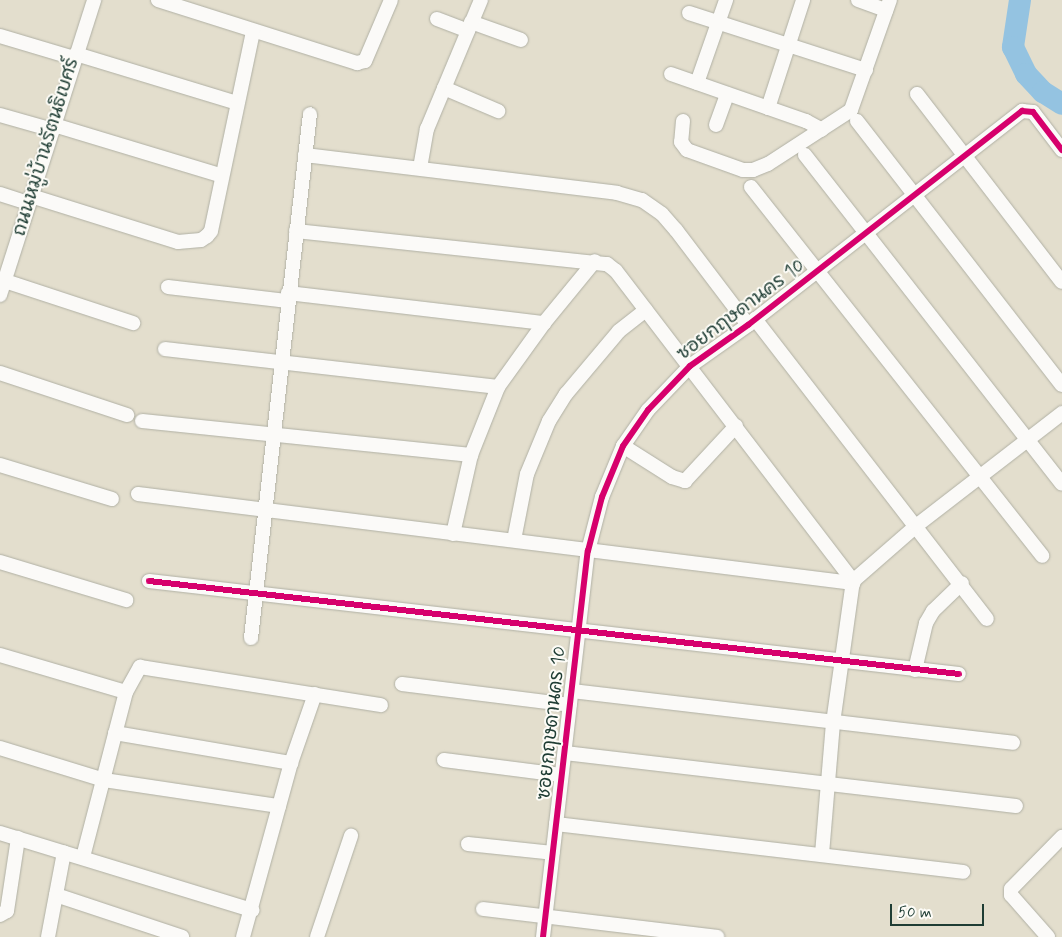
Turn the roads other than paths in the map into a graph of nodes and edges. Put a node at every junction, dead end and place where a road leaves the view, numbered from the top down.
1 (94, 0) edge
2 (158, 0) edge
3 (391, 0) edge
4 (481, 0) edge
5 (726, 0) edge
6 (803, 0) edge
7 (858, 0) edge
8 (888, 5) edge
9 (689, 13) dead end
10 (436, 19) dead end
11 (719, 23) junction
12 (470, 26) junction
13 (253, 32) junction
14 (0, 36) edge
15 (521, 40) dead end
16 (788, 45) junction
17 (75, 56) junction
18 (866, 70) junction
19 (670, 74) dead end
20 (697, 83) junction
21 (444, 88) junction
22 (727, 94) junction
23 (917, 94) dead end
24 (237, 103) junction
25 (768, 108) junction
26 (498, 111) dead end
27 (310, 114) dead end
28 (0, 115) edge
29 (683, 121) dead end
30 (857, 121) dead end
31 (716, 125) dead end
32 (53, 128) junction
33 (822, 130) junction
34 (1062, 150) edge
35 (805, 154) dead end
36 (305, 155) junction
37 (963, 157) junction
38 (420, 168) junction
39 (220, 175) junction
40 (751, 187) dead end
41 (0, 194) edge
42 (915, 195) junction
43 (30, 199) junction
44 (296, 231) junction
45 (867, 232) junction
46 (595, 261) junction
47 (819, 270) junction
48 (1062, 282) edge
49 (168, 287) dead end
50 (2, 288) edge
51 (288, 297) junction
52 (646, 310) junction
53 (752, 322) junction
54 (133, 323) dead end
55 (544, 323) junction
56 (166, 349) dead end
57 (282, 362) junction
58 (690, 366) junction
59 (0, 373) edge
60 (1062, 385) edge
61 (498, 387) junction
62 (1062, 413) edge
63 (126, 415) dead end
64 (142, 421) dead end
65 (736, 426) junction
66 (272, 435) junction
67 (1028, 439) junction
68 (623, 446) junction
69 (471, 455) junction
70 (0, 465) edge
71 (980, 476) junction
72 (1062, 484) edge
73 (138, 494) dead end
74 (112, 500) dead end
75 (266, 512) junction
76 (916, 526) junction
77 (453, 534) junction
78 (514, 540) junction
79 (588, 551) junction
80 (1042, 556) dead end
81 (0, 562) edge
82 (149, 581) dead end
83 (853, 582) junction
84 (962, 583) junction
85 (255, 593) junction
86 (126, 600) dead end
87 (987, 619) dead end
88 (577, 631) junction
89 (251, 638) dead end
90 (0, 655) edge
91 (840, 662) junction
92 (915, 670) junction
93 (958, 674) dead end
94 (402, 684) dead end
95 (572, 691) junction
96 (126, 692) junction
97 (315, 694) junction
98 (381, 705) dead end
99 (570, 705) junction
100 (833, 723) junction
101 (115, 733) junction
102 (1014, 743) dead end
103 (0, 748) edge
104 (565, 753) junction
105 (444, 760) dead end
106 (290, 763) junction
107 (561, 775) junction
108 (104, 780) junction
109 (828, 784) junction
110 (279, 806) junction
111 (1016, 806) dead end
112 (556, 824) junction
113 (0, 833) edge
114 (351, 836) dead end
115 (1062, 837) edge
116 (18, 838) junction
117 (468, 844) dead end
118 (64, 852) junction
119 (553, 853) junction
120 (822, 854) junction
121 (83, 857) junction
122 (963, 872) dead end
123 (56, 895) junction
124 (483, 909) dead end
125 (252, 910) junction
126 (0, 915) edge
127 (545, 915) junction
128 (48, 937) edge
129 (182, 937) edge
130 (243, 937) edge
131 (317, 937) edge
132 (544, 937) edge
133 (717, 937) edge
134 (1048, 937) edge

1 - 17 street, ถนนหมู่บ้านรัตนธิเบศร์
2 - 13 street
3 - 13 street
4 - 12 street
5 - 11 street
6 - 16 street
7 - 8 street
8 - 18 street
9 - 11 street
10 - 12 street
11 - 16 street
11 - 20 street
12 - 15 street
12 - 21 street
13 - 24 street
14 - 17 street
16 - 18 street
16 - 25 street
17 - 24 street
17 - 32 street, ถนนหมู่บ้านรัตนธิเบศร์
18 - 33 street
19 - 20 street
20 - 22 street
21 - 26 street
21 - 38 street
22 - 25 street
22 - 31 street
23 - 37 street
24 - 39 street
25 - 33 street
27 - 36 street
28 - 32 street
29 - 33 street
30 - 42 street
32 - 39 street
32 - 43 street, ถนนหมู่บ้านรัตนธิเบศร์
34 - 37 street, ซอยกฤษดานคร 10
35 - 45 street
36 - 38 street
36 - 44 street
37 - 42 street, ซอยกฤษดานคร 10
37 - 48 street
38 - 53 street
39 - 43 street
40 - 47 street
41 - 43 street
42 - 45 street, ซอยกฤษดานคร 10
42 - 60 street
43 - 50 street, ถนนหมู่บ้านรัตนธิเบศร์
44 - 46 street
44 - 51 street
45 - 47 street, ซอยกฤษดานคร 10
45 - 67 street
46 - 52 street
46 - 55 street
47 - 53 street, ซอยกฤษดานคร 10
47 - 71 street
49 - 51 street
50 - 54 street
51 - 55 street
51 - 57 street
52 - 58 street
52 - 78 street
53 - 58 street, ซอยกฤษดานคร 10
53 - 76 street
55 - 61 street
56 - 57 street
57 - 61 street
57 - 66 street
58 - 65 street
58 - 68 street, ซอยกฤษดานคร 10
59 - 63 street
61 - 69 street
62 - 67 street
64 - 66 street
65 - 68 street
65 - 83 street
66 - 69 street
66 - 75 street
67 - 71 street
67 - 72 street
68 - 79 street, ซอยกฤษดานคร 10
69 - 77 street
70 - 74 street
71 - 76 street
71 - 80 street
73 - 75 street
75 - 77 street
75 - 85 street
76 - 83 street
76 - 84 street
77 - 78 street
78 - 79 street
79 - 83 street
79 - 88 street, ซอยกฤษดานคร 10
81 - 86 street
82 - 85 street
83 - 91 street
84 - 87 street
84 - 92 street
85 - 88 street
85 - 89 street
88 - 91 street
88 - 95 street, ซอยกฤษดานคร 10
90 - 96 street
91 - 92 street
91 - 100 street
92 - 93 street
94 - 99 street
95 - 99 street, ซอยกฤษดานคร 10
95 - 100 street
96 - 97 street
96 - 101 street
97 - 98 street
97 - 106 street
99 - 104 street, ซอยกฤษดานคร 10
100 - 102 street
100 - 109 street
101 - 106 street
101 - 108 street
103 - 108 street
104 - 107 street, ซอยกฤษดานคร 10
104 - 109 street
105 - 107 street
106 - 110 street
107 - 112 street, ซอยกฤษดานคร 10
108 - 110 street
108 - 121 street
109 - 111 street
109 - 120 street
110 - 125 street
112 - 119 street, ซอยกฤษดานคร 10
112 - 120 street
113 - 116 street
114 - 131 street
115 - 134 street
116 - 118 street
116 - 126 street
117 - 119 street
118 - 121 street
118 - 123 street
119 - 127 street, ซอยกฤษดานคร 10
120 - 122 street
121 - 125 street
123 - 128 street
123 - 129 street
124 - 127 street
125 - 130 street
127 - 132 street, ซอยกฤษดานคร 10
127 - 133 street

